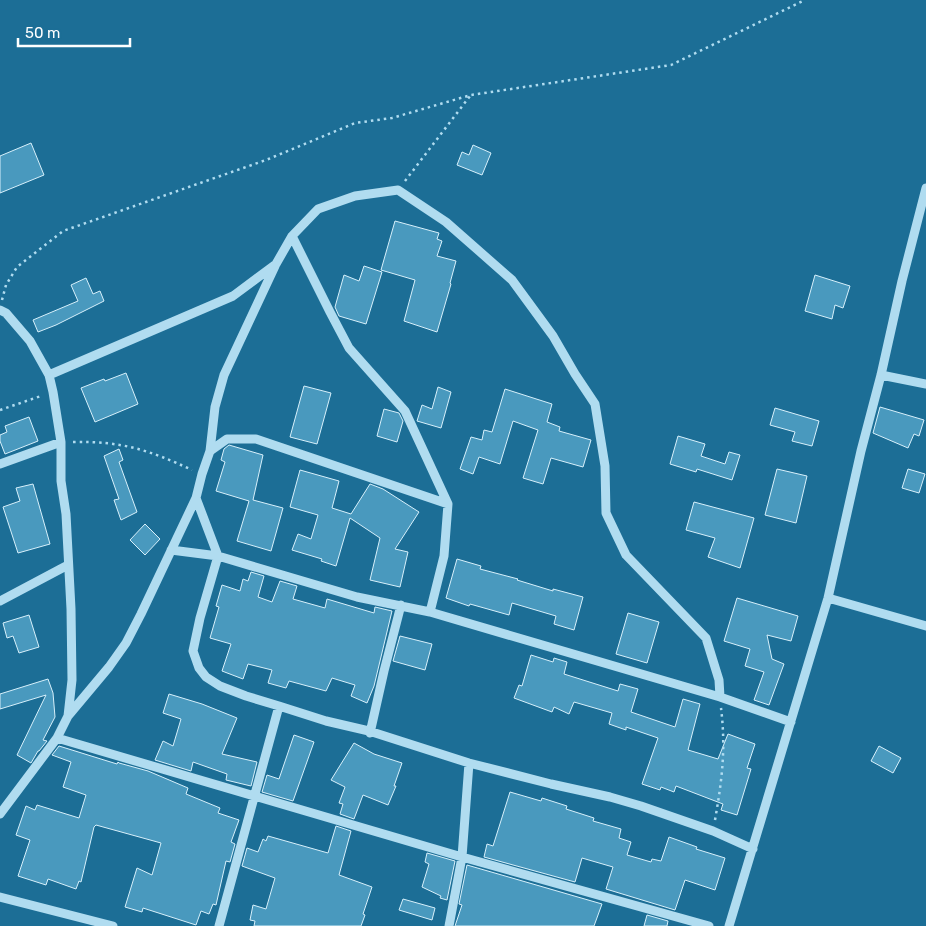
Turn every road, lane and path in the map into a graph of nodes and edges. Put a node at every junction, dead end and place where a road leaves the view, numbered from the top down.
1 (805, 0) edge
2 (471, 95) junction
3 (926, 188) edge
4 (398, 190) junction
5 (924, 202) edge
6 (292, 236) junction
7 (276, 264) junction
8 (1, 305) edge
9 (49, 375) junction
10 (881, 375) junction
11 (926, 384) edge
12 (53, 392) junction
13 (0, 410) edge
14 (61, 442) junction
15 (210, 451) junction
16 (0, 464) edge
17 (202, 474) junction
18 (196, 498) junction
19 (448, 504) junction
20 (172, 550) junction
21 (218, 556) junction
22 (68, 565) junction
23 (828, 598) junction
24 (0, 601) edge
25 (401, 605) junction
26 (430, 612) junction
27 (926, 626) edge
28 (720, 697) junction
29 (279, 706) junction
30 (68, 716) junction
31 (790, 722) junction
32 (370, 733) junction
33 (57, 738) junction
34 (469, 763) junction
35 (255, 795) junction
36 (0, 814) edge
37 (713, 831) junction
38 (753, 849) junction
39 (462, 857) junction
40 (0, 897) edge
41 (113, 926) edge
42 (219, 926) edge
43 (449, 926) edge
44 (709, 926) edge
45 (728, 926) edge

1 - 2 path
2 - 4 path
2 - 8 path
3 - 5 street
4 - 6 street
4 - 28 street
5 - 10 street
6 - 7 street
6 - 19 street
7 - 9 street
7 - 15 street
8 - 9 street
9 - 12 street
10 - 11 street
10 - 23 street
12 - 13 path
12 - 14 street
14 - 16 street
14 - 17 path
14 - 22 street
15 - 17 street
15 - 19 street
17 - 18 street
18 - 20 street
18 - 21 street
19 - 26 street
20 - 21 street
20 - 30 street
21 - 25 street
21 - 29 street
22 - 24 street
22 - 30 street
23 - 27 street
23 - 31 street
25 - 26 street
25 - 32 street
26 - 28 street
28 - 31 street
28 - 37 path
29 - 32 street
29 - 35 street
30 - 33 street
31 - 38 street
32 - 34 street
33 - 35 street
33 - 36 street
34 - 37 street
34 - 39 street
35 - 39 street
35 - 42 street
37 - 38 street
38 - 45 street
39 - 43 street
39 - 44 street
40 - 41 street

